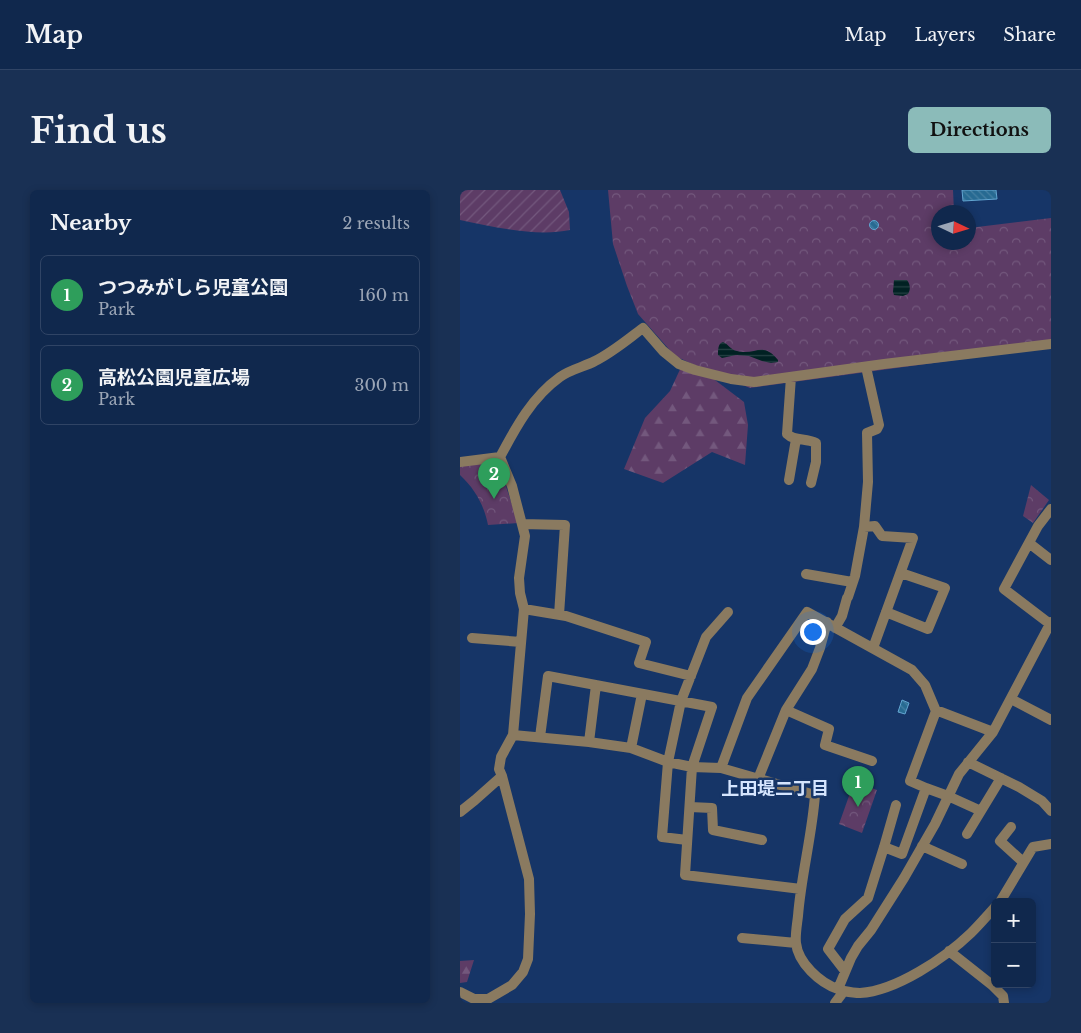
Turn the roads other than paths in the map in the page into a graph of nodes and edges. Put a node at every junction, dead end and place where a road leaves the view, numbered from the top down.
1 (1051, 344) edge
2 (866, 367) junction
3 (791, 377) junction
4 (796, 439) junction
5 (500, 457) junction
6 (460, 462) edge
7 (789, 480) dead end
8 (811, 483) dead end
9 (1051, 509) edge
10 (522, 524) junction
11 (864, 527) junction
12 (1029, 543) junction
13 (1051, 560) edge
14 (901, 573) junction
15 (806, 574) dead end
16 (852, 582) junction
17 (524, 609) junction
18 (728, 612) dead end
19 (886, 612) junction
20 (559, 615) junction
21 (1050, 623) edge
22 (831, 625) junction
23 (472, 638) dead end
24 (522, 642) junction
25 (872, 648) junction
26 (691, 676) junction
27 (596, 685) junction
28 (642, 694) junction
29 (1011, 699) junction
30 (681, 701) junction
31 (786, 710) junction
32 (936, 711) junction
33 (1051, 720) edge
34 (993, 732) junction
35 (514, 735) junction
36 (540, 737) junction
37 (589, 742) junction
38 (631, 748) junction
39 (872, 761) dead end
40 (668, 762) junction
41 (968, 762) junction
42 (692, 767) junction
43 (720, 768) junction
44 (502, 776) junction
45 (1001, 778) junction
46 (758, 779) junction
47 (926, 788) junction
48 (948, 796) junction
49 (896, 805) dead end
50 (690, 807) junction
51 (981, 810) junction
52 (1051, 811) edge
53 (460, 812) edge
54 (1011, 827) dead end
55 (967, 834) dead end
56 (688, 840) junction
57 (762, 840) dead end
58 (1051, 844) edge
59 (922, 846) junction
60 (884, 847) junction
61 (902, 854) junction
62 (914, 860) junction
63 (1023, 862) junction
64 (962, 864) dead end
65 (801, 889) junction
66 (1002, 898) edge
67 (991, 911) edge
68 (742, 938) dead end
69 (796, 943) junction
70 (949, 951) junction
71 (846, 971) junction
72 (991, 980) edge
73 (998, 988) edge
74 (460, 992) edge
75 (835, 1003) edge
76 (1004, 1003) edge

1 - 2 street
2 - 3 street
2 - 11 street
3 - 4 street
3 - 5 street
4 - 7 street
4 - 8 street
5 - 6 street
5 - 10 street
9 - 12 street
10 - 17 street
10 - 20 street
11 - 14 street
11 - 16 street
12 - 13 street
12 - 21 street
14 - 19 street
14 - 19 street
15 - 16 street
16 - 22 street
17 - 20 street
17 - 24 street
18 - 26 street
19 - 25 street
20 - 26 street
21 - 29 street
22 - 25 street
22 - 31 street
22 - 43 street
23 - 24 street
24 - 35 street
25 - 32 street
26 - 30 street
27 - 28 street
27 - 36 street
27 - 37 street
28 - 30 street
28 - 38 street
29 - 33 street
29 - 34 street
30 - 40 street
30 - 42 street
31 - 39 street
31 - 46 street
32 - 34 street
32 - 47 street
34 - 41 street
35 - 36 street
35 - 44 street
36 - 37 street
37 - 38 street
38 - 40 street
40 - 42 street
40 - 56 street
41 - 45 street
41 - 48 street
42 - 43 street
42 - 50 street
43 - 46 street
44 - 53 street
44 - 74 street
45 - 51 street
45 - 52 street
46 - 65 street
47 - 48 street
47 - 61 street
48 - 51 street
48 - 59 street
49 - 60 street
50 - 56 street
50 - 57 street
51 - 55 street
54 - 63 street
56 - 65 street
58 - 63 street
59 - 62 street
59 - 64 street
60 - 61 street
60 - 71 street
61 - 62 street
62 - 71 street
63 - 66 street
65 - 69 street
67 - 70 street
68 - 69 street
69 - 71 street
70 - 72 street
70 - 75 street
73 - 76 street

